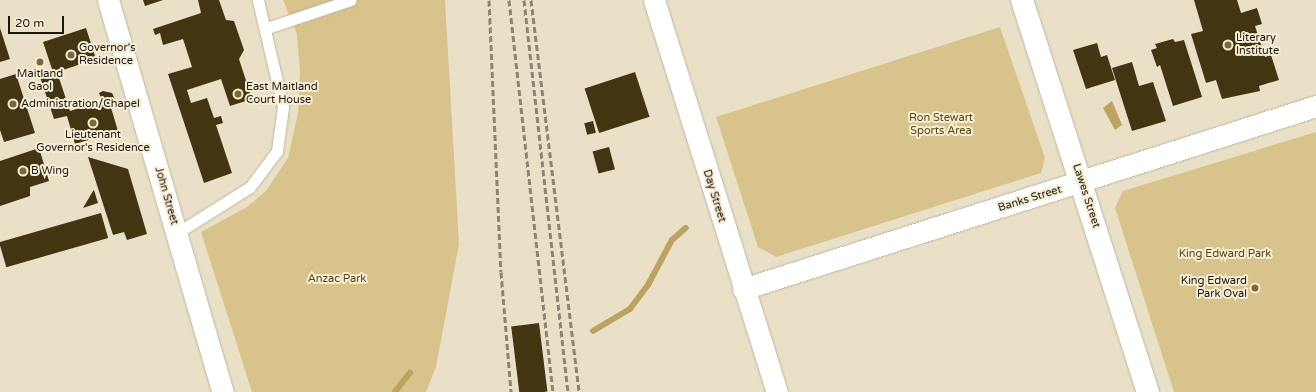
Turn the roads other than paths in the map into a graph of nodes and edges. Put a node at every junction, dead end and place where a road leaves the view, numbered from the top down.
1 (108, 0) edge
2 (258, 0) edge
3 (350, 0) edge
4 (654, 0) edge
5 (1022, 0) edge
6 (267, 28) junction
7 (1316, 106) edge
8 (1082, 182) junction
9 (177, 233) junction
10 (743, 289) junction
11 (223, 392) edge
12 (777, 392) edge
13 (1148, 392) edge

1 - 9 street, John Street
2 - 6 lane
3 - 6 lane
4 - 10 street, Day Street
5 - 8 main road, Lawes Street
6 - 9 lane
7 - 8 street, Banks Street
8 - 10 street, Banks Street
8 - 13 main road, Lawes Street
9 - 11 street, John Street
10 - 12 street, Day Street

